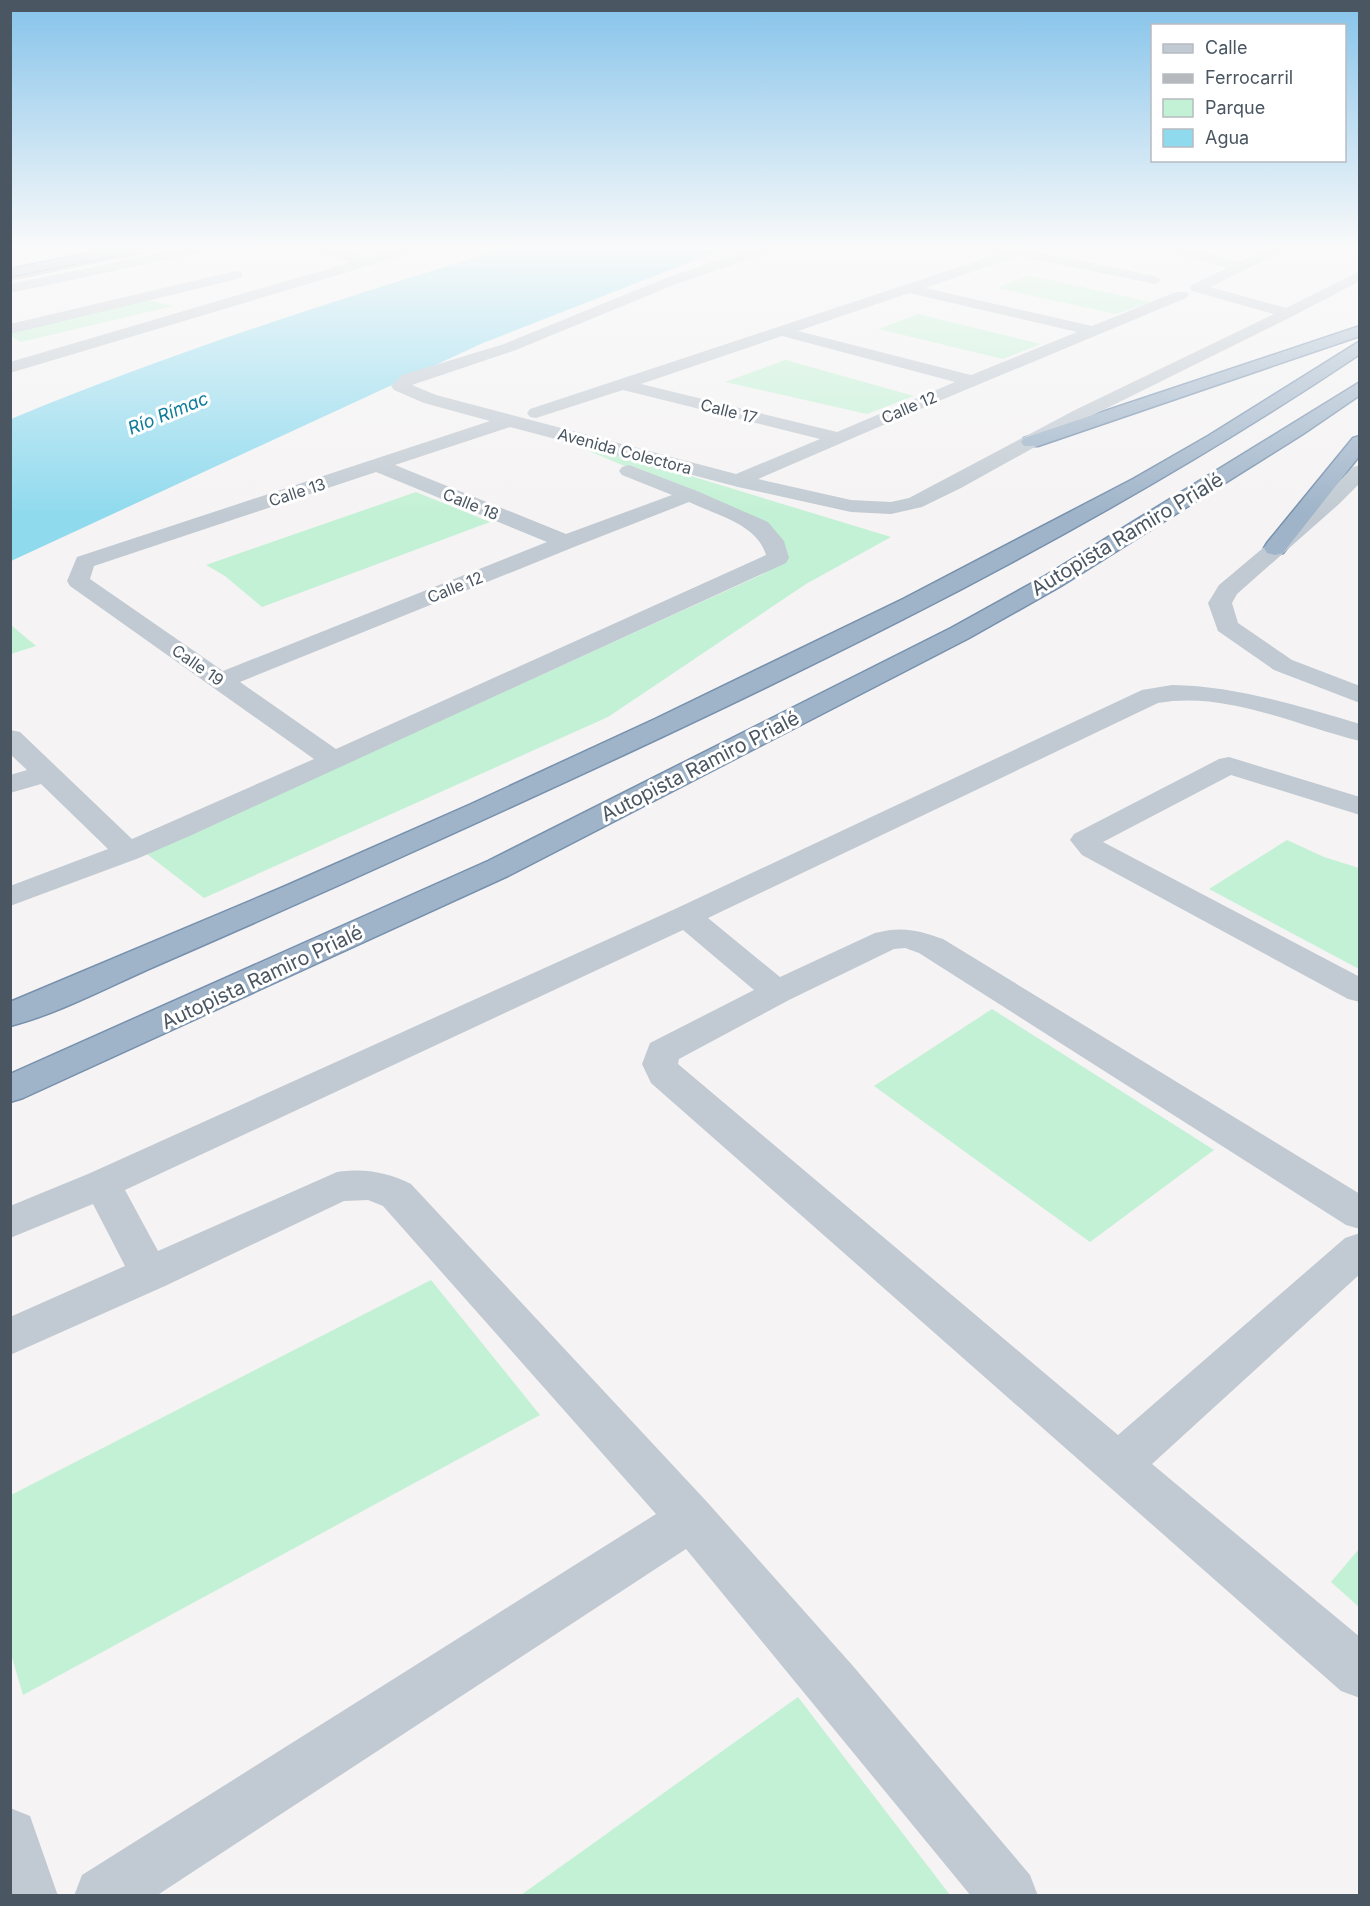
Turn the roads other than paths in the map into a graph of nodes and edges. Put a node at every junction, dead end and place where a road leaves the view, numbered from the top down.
1 (115, 337) edge
2 (535, 337) edge
3 (762, 337) edge
4 (803, 337) edge
5 (1079, 337) edge
6 (1239, 337) edge
7 (1341, 337) edge
8 (10, 342) edge
9 (1359, 346) edge
10 (45, 358) junction
11 (10, 368) edge
12 (972, 381) junction
13 (621, 384) junction
14 (1359, 387) edge
15 (536, 413) dead end
16 (509, 421) junction
17 (837, 437) junction
18 (1031, 442) junction
19 (1359, 442) edge
20 (377, 465) junction
21 (1359, 471) edge
22 (738, 481) junction
23 (690, 495) junction
24 (566, 542) junction
25 (1275, 548) junction
26 (85, 562) joint
27 (221, 681) junction
28 (1359, 695) edge
29 (1359, 733) edge
30 (10, 738) edge
31 (334, 760) junction
32 (46, 772) junction
33 (10, 785) edge
34 (1359, 806) edge
35 (128, 852) junction
36 (10, 897) edge
37 (686, 916) junction
38 (1359, 991) edge
39 (777, 992) junction
40 (10, 1015) edge
41 (10, 1089) edge
42 (102, 1184) junction
43 (1359, 1214) edge
44 (10, 1223) edge
45 (1359, 1249) edge
46 (150, 1274) junction
47 (10, 1337) edge
48 (1119, 1464) junction
49 (691, 1519) junction
50 (1359, 1672) edge
51 (10, 1836) edge
52 (29, 1896) edge
53 (102, 1896) edge
54 (1009, 1896) edge

1 - 10 street
2 - 16 street, Avenida Colectora
3 - 13 street
4 - 12 street
5 - 12 street, Calle 12
6 - 18 street, Avenida Colectora
7 - 18 highway
8 - 10 street
9 - 40 highway, Autopista Ramiro Prialé
10 - 11 street
12 - 17 street, Calle 12
13 - 15 street
13 - 17 street, Calle 17
14 - 41 highway, Autopista Ramiro Prialé
16 - 20 street, Calle 13
16 - 22 street, Avenida Colectora
16 - 23 street
17 - 22 street, Calle 12
18 - 22 street, Avenida Colectora
19 - 25 highway
20 - 24 street, Calle 18
20 - 26 street, Calle 13
21 - 25 street
23 - 24 street, Calle 12
23 - 31 street
24 - 27 street, Calle 12
25 - 28 street
26 - 27 street, Calle 19
27 - 31 street, Calle 19
29 - 37 street
30 - 32 street
31 - 35 street
32 - 33 street
32 - 35 street
34 - 38 street
35 - 36 street
37 - 39 street
37 - 42 street
39 - 43 street
39 - 48 street
42 - 44 street
42 - 46 street
45 - 48 street
46 - 47 street
46 - 49 street
48 - 50 street
49 - 53 street
49 - 54 street
51 - 52 street

